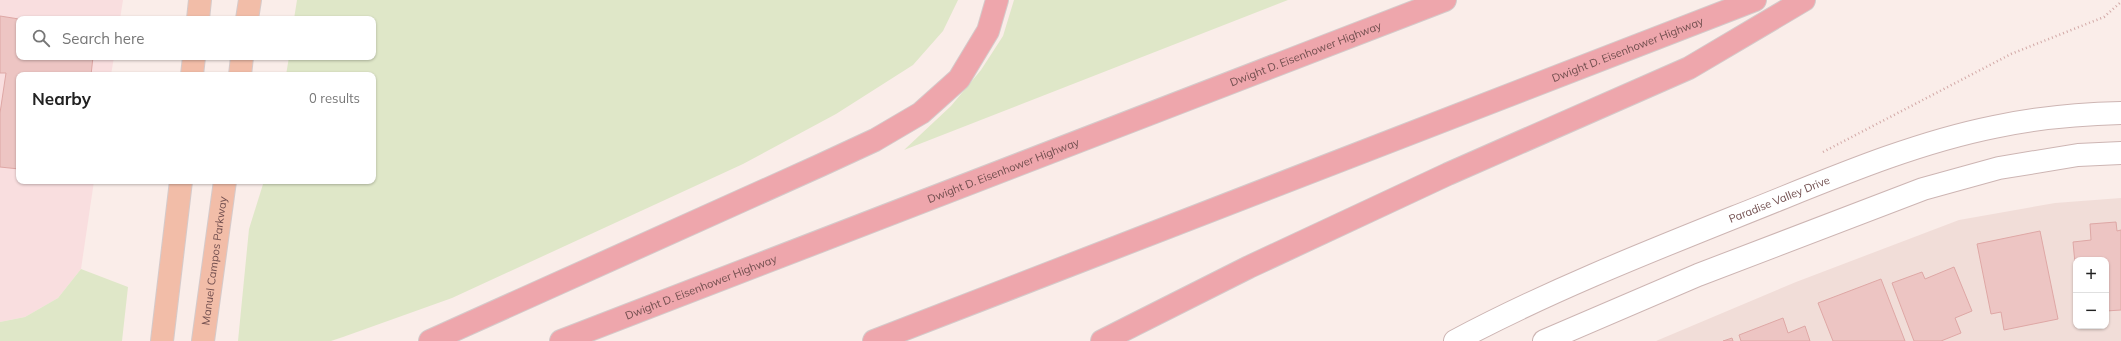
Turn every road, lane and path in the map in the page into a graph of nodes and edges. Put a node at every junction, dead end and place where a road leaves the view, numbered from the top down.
1 (200, 0) edge
2 (250, 0) edge
3 (997, 0) edge
4 (1445, 0) edge
5 (1755, 0) edge
6 (1804, 0) edge
7 (2121, 2) edge
8 (198, 16) edge
9 (248, 16) edge
10 (194, 60) edge
11 (242, 60) edge
12 (192, 72) edge
13 (240, 72) edge
14 (2121, 112) edge
15 (2121, 153) edge
16 (1821, 156) dead end
17 (181, 184) edge
18 (225, 184) edge
19 (162, 341) edge
20 (203, 341) edge
21 (430, 341) edge
22 (561, 341) edge
23 (874, 341) edge
24 (1102, 341) edge
25 (1455, 341) edge
26 (1544, 341) edge

1 - 8 main road
2 - 9 main road
3 - 21 highway
4 - 22 highway, Dwight D. Eisenhower Highway
5 - 23 highway, Dwight D. Eisenhower Highway
6 - 24 highway
7 - 16 path
10 - 12 main road
11 - 13 main road
14 - 25 street, Paradise Valley Drive
15 - 26 street
17 - 19 main road
18 - 20 main road, Manuel Campos Parkway

